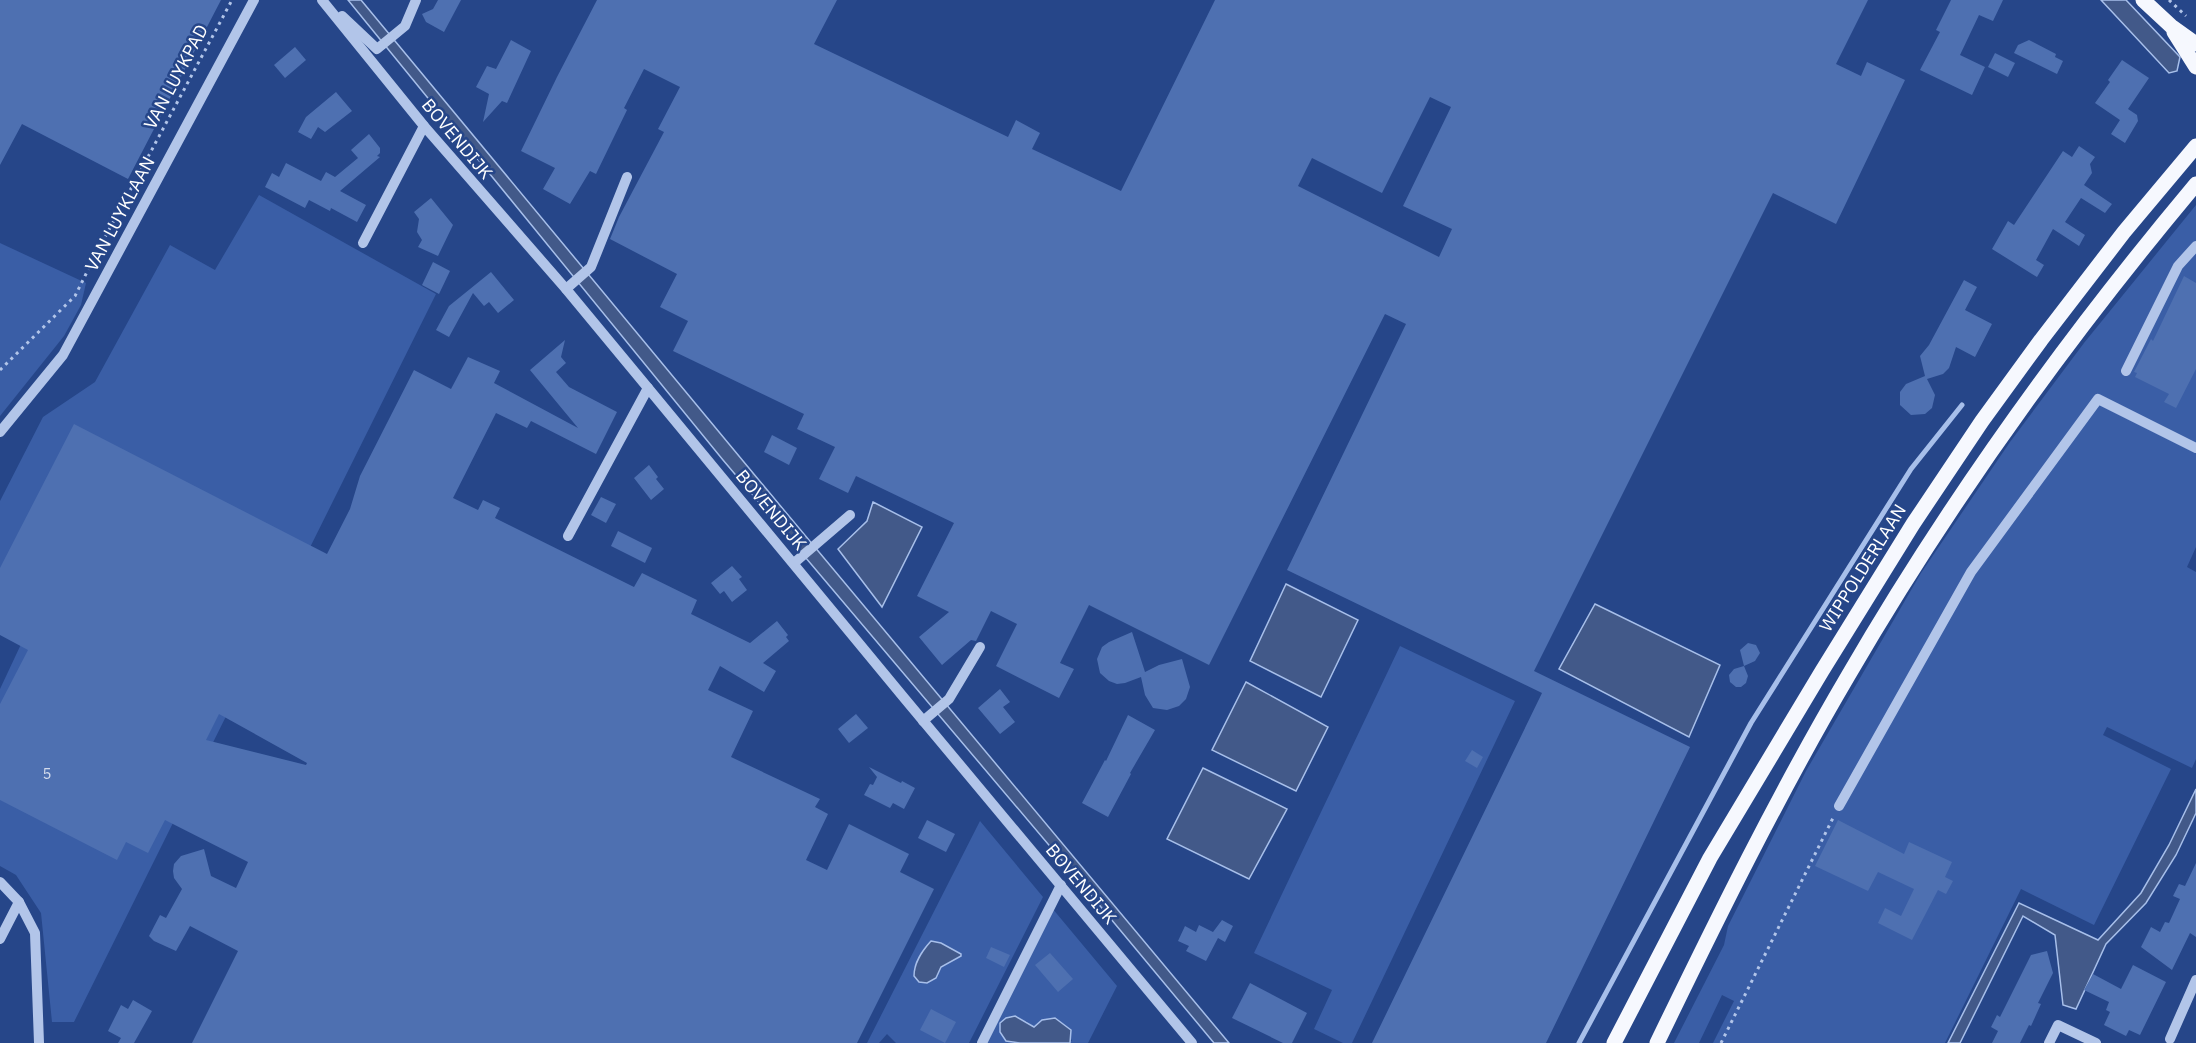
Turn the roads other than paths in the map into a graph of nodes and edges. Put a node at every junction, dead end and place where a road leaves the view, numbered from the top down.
1 (254, 0) edge
2 (323, 0) edge
3 (416, 0) edge
4 (2143, 0) edge
5 (2171, 26) junction
6 (2196, 44) edge
7 (2196, 67) edge
8 (424, 126) junction
9 (2196, 146) edge
10 (627, 177) dead end
11 (2196, 184) edge
12 (363, 243) dead end
13 (2196, 246) edge
14 (569, 287) junction
15 (2126, 371) dead end
16 (648, 388) junction
17 (0, 432) edge
18 (2196, 448) edge
19 (850, 514) dead end
20 (568, 536) dead end
21 (797, 561) junction
22 (980, 647) dead end
23 (927, 717) junction
24 (1839, 807) road end
25 (0, 882) edge
26 (1061, 885) junction
27 (19, 902) junction
28 (0, 939) edge
29 (2196, 980) edge
30 (2172, 1042) edge
31 (39, 1043) edge
32 (982, 1043) edge
33 (1192, 1043) edge
34 (1614, 1043) edge
35 (1657, 1043) edge
36 (2049, 1043) edge
37 (2096, 1043) edge

1 - 17 street, VAN LUYKLAAN
2 - 3 street
2 - 8 street, BOVENDIJK
4 - 5 main road
5 - 6 main road
5 - 7 main road
8 - 12 street
8 - 14 street, BOVENDIJK
9 - 34 main road, WIPPOLDERLAAN
10 - 14 street
11 - 35 main road
13 - 15 street
14 - 16 street, BOVENDIJK
16 - 20 street
16 - 21 street, BOVENDIJK
18 - 24 street
19 - 21 street
21 - 23 street, BOVENDIJK
22 - 23 street
23 - 26 street, BOVENDIJK
25 - 27 street
26 - 32 street
26 - 33 street, BOVENDIJK
27 - 28 street
27 - 31 street
29 - 30 street
36 - 37 street

